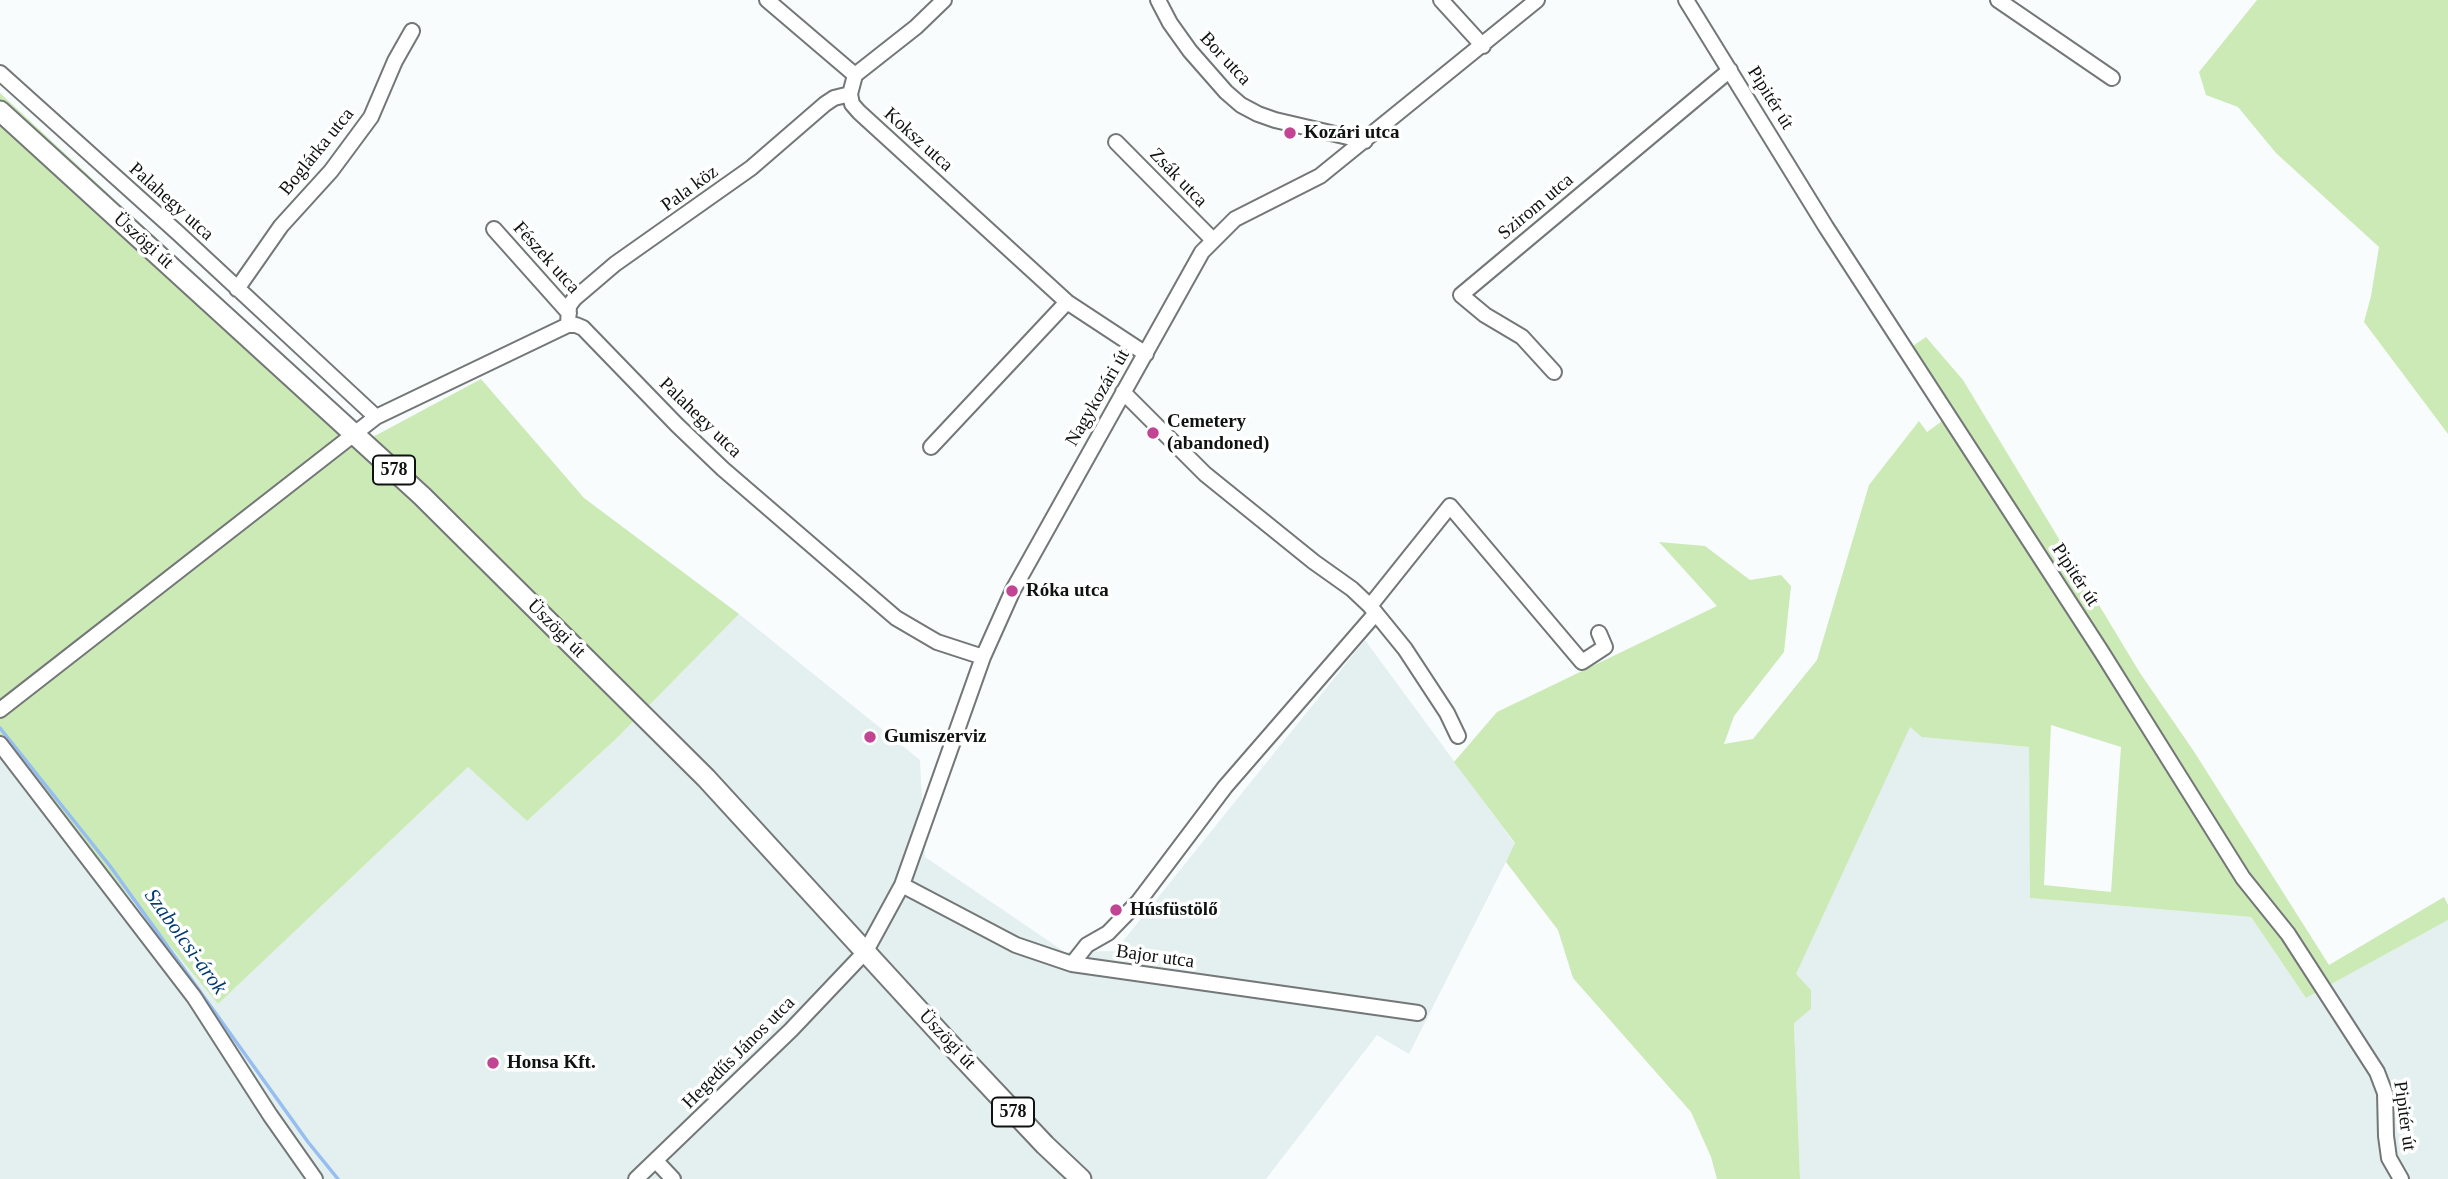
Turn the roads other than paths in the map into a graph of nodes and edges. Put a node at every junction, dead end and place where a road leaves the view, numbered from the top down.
1 (767, 0) edge
2 (944, 0) edge
3 (1158, 0) edge
4 (1441, 0) edge
5 (1537, 0) edge
6 (1686, 0) edge
7 (1997, 0) edge
8 (412, 31) dead end
9 (1483, 46) junction
10 (1730, 70) junction
11 (0, 73) edge
12 (855, 75) junction
13 (2112, 78) dead end
14 (850, 94) junction
15 (0, 111) edge
16 (1365, 141) junction
17 (1116, 142) dead end
18 (494, 229) dead end
19 (1213, 240) junction
20 (237, 289) junction
21 (1067, 302) junction
22 (568, 319) junction
23 (1146, 354) junction
24 (1554, 372) dead end
25 (1123, 392) junction
26 (376, 417) junction
27 (355, 433) junction
28 (931, 447) dead end
29 (1373, 610) junction
30 (1599, 633) dead end
31 (983, 657) junction
32 (0, 710) edge
33 (1458, 736) dead end
34 (0, 744) edge
35 (902, 885) junction
36 (866, 951) junction
37 (1072, 964) junction
38 (1418, 1013) dead end
39 (656, 1161) junction
40 (315, 1179) edge
41 (636, 1179) edge
42 (673, 1179) edge
43 (1081, 1179) edge
44 (2401, 1179) edge

1 - 12 street
2 - 12 street
3 - 16 street, Bor utca
4 - 9 street
5 - 9 street, Nagykozári út
6 - 10 street, Pipitér út
7 - 13 street
8 - 20 street, Boglárka utca
9 - 16 street, Nagykozári út
10 - 24 street, Szirom utca
10 - 44 street, Pipitér út
11 - 20 street, Palahegy utca
12 - 14 street
14 - 21 street, Koksz utca
14 - 22 street, Pala köz
15 - 27 main road, Üszögi út / 578
16 - 19 street, Nagykozári út
17 - 19 street, Zsák utca
18 - 22 street, Fészek utca
19 - 23 street, Nagykozári út
20 - 26 street, Palahegy utca
21 - 23 street, Koksz utca
21 - 28 street
22 - 26 street
22 - 31 street, Palahegy utca
23 - 25 street, Nagykozári út
25 - 29 street
25 - 31 street, Nagykozári út
26 - 27 street
27 - 32 street
27 - 36 main road, Üszögi út / 578
29 - 30 street
29 - 33 street
29 - 37 street
31 - 35 street, Nagykozári út
34 - 40 street
35 - 36 street, Nagykozári út
35 - 37 street, Bajor utca
36 - 39 street, Hegedűs János utca
36 - 43 main road, Üszögi út / 578
37 - 38 street, Bajor utca
39 - 41 street, Hegedűs János utca
39 - 42 street

